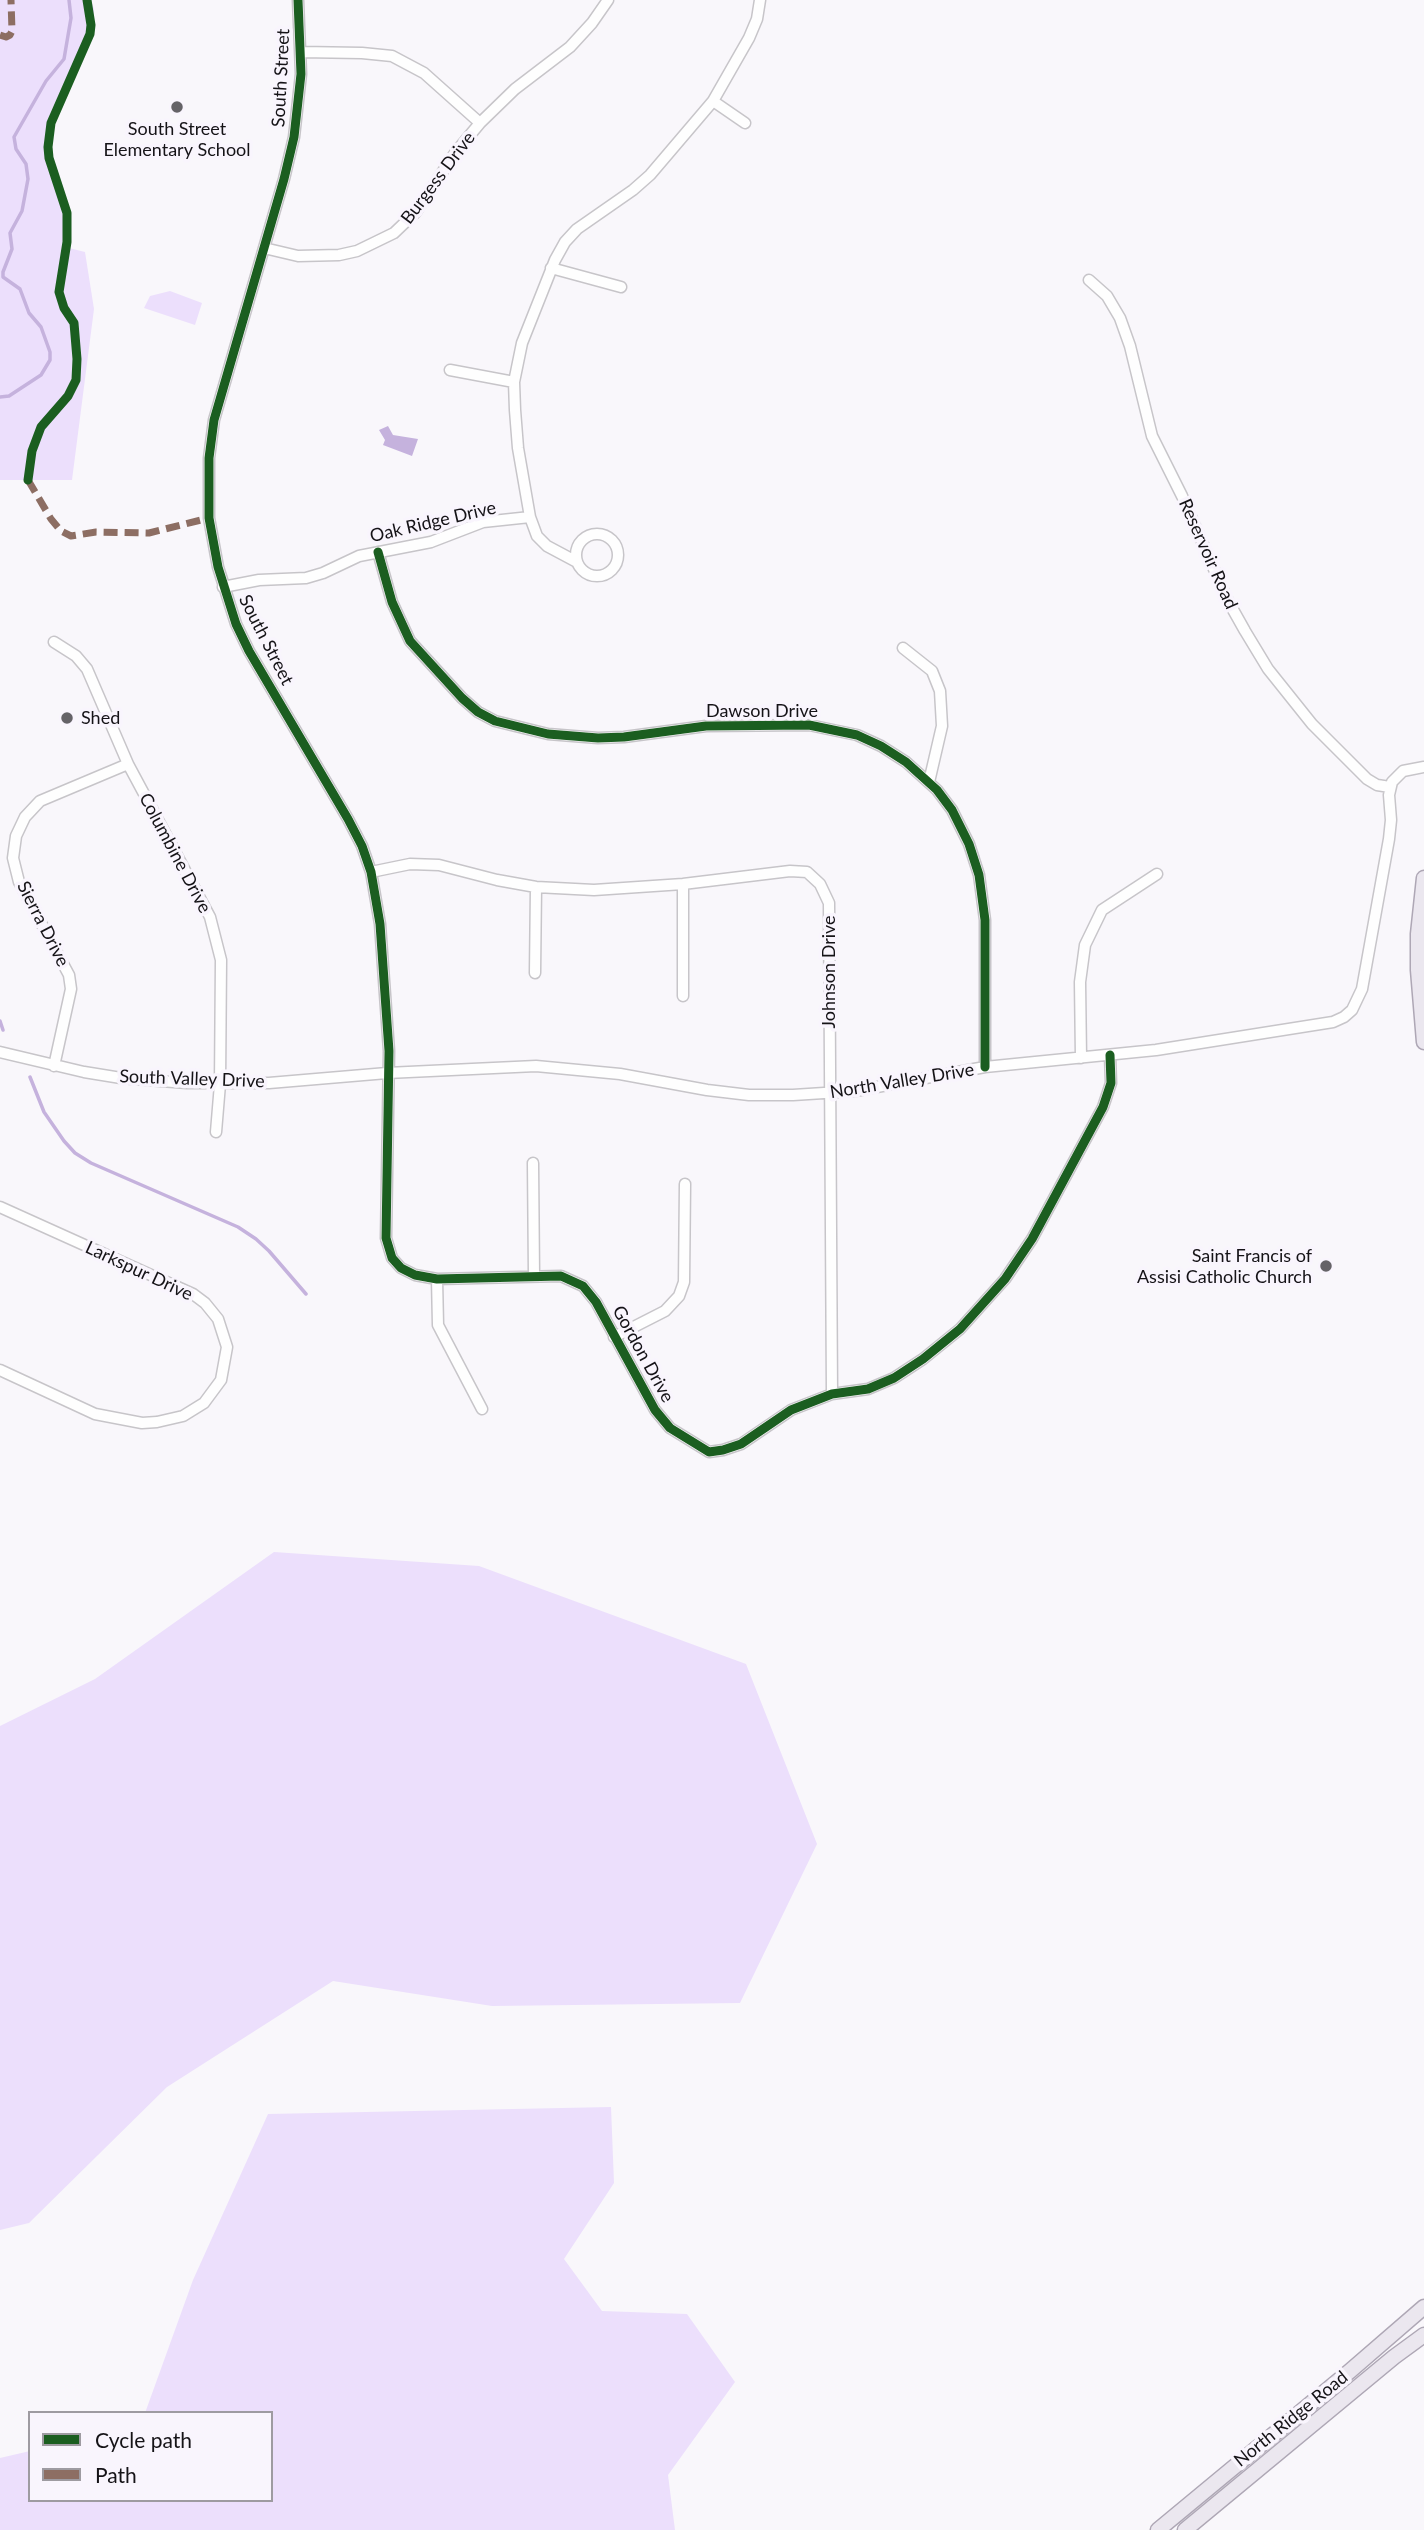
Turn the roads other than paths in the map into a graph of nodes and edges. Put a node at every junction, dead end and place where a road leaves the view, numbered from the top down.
1 (298, 0) edge
2 (608, 0) edge
3 (760, 0) edge
4 (301, 52) junction
5 (713, 101) junction
6 (480, 123) junction
7 (745, 123) dead end
8 (264, 248) junction
9 (551, 268) junction
10 (1089, 280) dead end
11 (621, 287) dead end
12 (450, 370) dead end
13 (514, 382) junction
14 (530, 517) junction
15 (378, 552) junction
16 (577, 562) dead end
17 (223, 587) junction
18 (54, 642) dead end
19 (903, 648) dead end
20 (128, 764) junction
21 (1424, 767) edge
22 (929, 782) junction
23 (1390, 788) junction
24 (371, 872) junction
25 (1157, 874) dead end
26 (1424, 878) edge
27 (683, 884) junction
28 (536, 887) junction
29 (535, 973) dead end
30 (683, 996) dead end
31 (1424, 1042) edge
32 (0, 1052) edge
33 (1110, 1055) junction
34 (1081, 1058) junction
35 (54, 1066) junction
36 (985, 1067) junction
37 (387, 1073) junction
38 (220, 1084) junction
39 (830, 1093) junction
40 (216, 1132) dead end
41 (533, 1163) dead end
42 (685, 1184) dead end
43 (0, 1207) edge
44 (534, 1276) junction
45 (437, 1279) junction
46 (614, 1336) junction
47 (0, 1370) edge
48 (832, 1394) junction
49 (482, 1409) dead end
50 (1424, 2307) edge
51 (1424, 2335) edge
52 (1158, 2530) edge
53 (1185, 2530) edge

1 - 4 street, South Street
2 - 6 street, Burgess Drive
3 - 5 street
4 - 6 street
4 - 8 street, South Street
5 - 7 street
5 - 9 street
6 - 8 street, Burgess Drive
8 - 17 street, South Street
9 - 11 street
9 - 13 street
10 - 23 street, Reservoir Road
12 - 13 street
13 - 14 street
14 - 15 street, Oak Ridge Drive
14 - 16 street
15 - 17 street, Oak Ridge Drive
15 - 22 street, Dawson Drive
17 - 24 street, South Street
18 - 20 street, Columbine Drive
19 - 22 street
20 - 35 street, Sierra Drive
20 - 38 street, Columbine Drive
21 - 23 street
22 - 36 street, Dawson Drive
23 - 33 street, North Valley Drive
24 - 28 street, Johnson Drive
24 - 37 street, South Street
25 - 34 street
26 - 31 main road
27 - 28 street, Johnson Drive
27 - 30 street
27 - 39 street, Johnson Drive
28 - 29 street
32 - 35 street, South Valley Drive
33 - 34 street, North Valley Drive
33 - 48 street, Gordon Drive
34 - 36 street, North Valley Drive
35 - 38 street, South Valley Drive
36 - 39 street, North Valley Drive
37 - 38 street, South Valley Drive
37 - 39 street, North Valley Drive
37 - 45 street, Gordon Drive
38 - 40 street, Columbine Drive
39 - 48 street, Johnson Drive
41 - 44 street
42 - 46 street
43 - 47 street, Larkspur Drive
44 - 45 street, Gordon Drive
44 - 46 street, Gordon Drive
45 - 49 street
46 - 48 street, Gordon Drive
50 - 52 main road, North Ridge Road
51 - 53 main road, North Ridge Road

